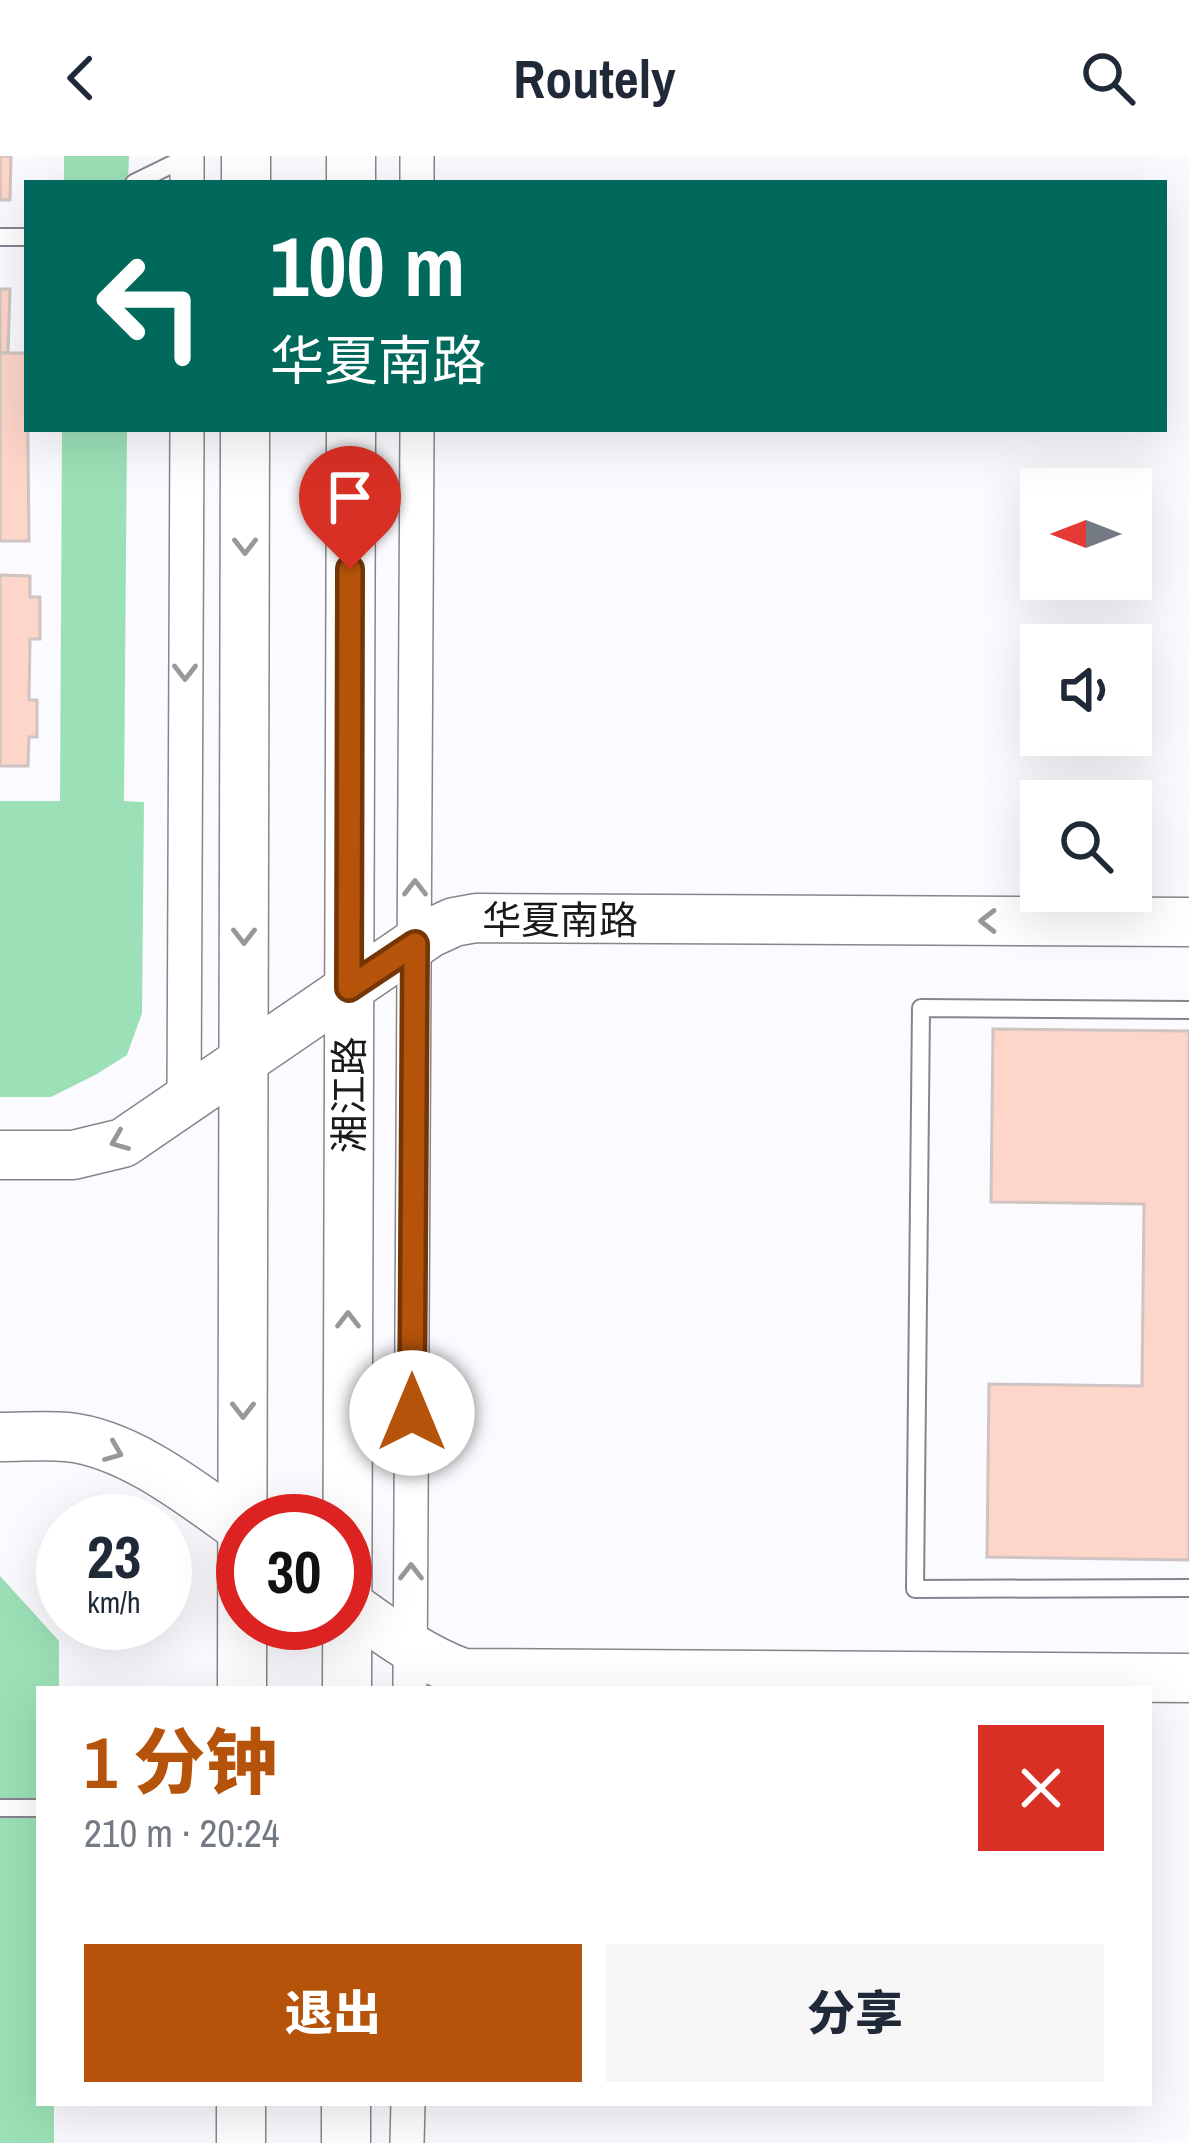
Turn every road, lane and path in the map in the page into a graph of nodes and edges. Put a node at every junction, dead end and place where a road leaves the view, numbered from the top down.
1 (188, 156) edge
2 (140, 180) edge
3 (187, 432) edge
4 (245, 432) edge
5 (351, 432) edge
6 (416, 432) edge
7 (1189, 922) edge
8 (415, 944) junction
9 (349, 988) junction
10 (1189, 1010) edge
11 (244, 1061) junction
12 (184, 1102) junction
13 (0, 1155) edge
14 (0, 1437) edge
15 (243, 1494) edge
16 (347, 1494) edge
17 (216, 1511) edge
18 (1189, 1588) edge
19 (372, 1629) edge
20 (242, 1650) edge
21 (347, 1650) edge
22 (410, 1668) edge
23 (1189, 1678) edge
24 (242, 1686) edge
25 (347, 1686) edge
26 (0, 1808) edge
27 (36, 1808) edge
28 (241, 2106) edge
29 (346, 2106) edge
30 (408, 2106) edge
31 (241, 2143) edge
32 (346, 2143) edge
33 (407, 2143) edge

1 - 2 lane
3 -> 12 street
4 -> 11 main road
5 - 9 main road, 湘江路
8 -> 6 street
7 -> 8 main road, 华夏南路
8 - 9 main road, 华夏南路
22 -> 8 street
9 - 11 main road, 华夏南路
16 -> 9 main road, 湘江路
10 - 18 lane
11 - 12 main road, 华夏南路
11 -> 15 main road
12 -> 13 main road, 华夏南路
14 -> 17 main road
19 - 22 main road
20 - 24 main road
21 - 25 main road, 湘江路
22 - 23 main road
26 - 27 lane
28 - 31 main road
29 - 32 main road
30 - 33 street

